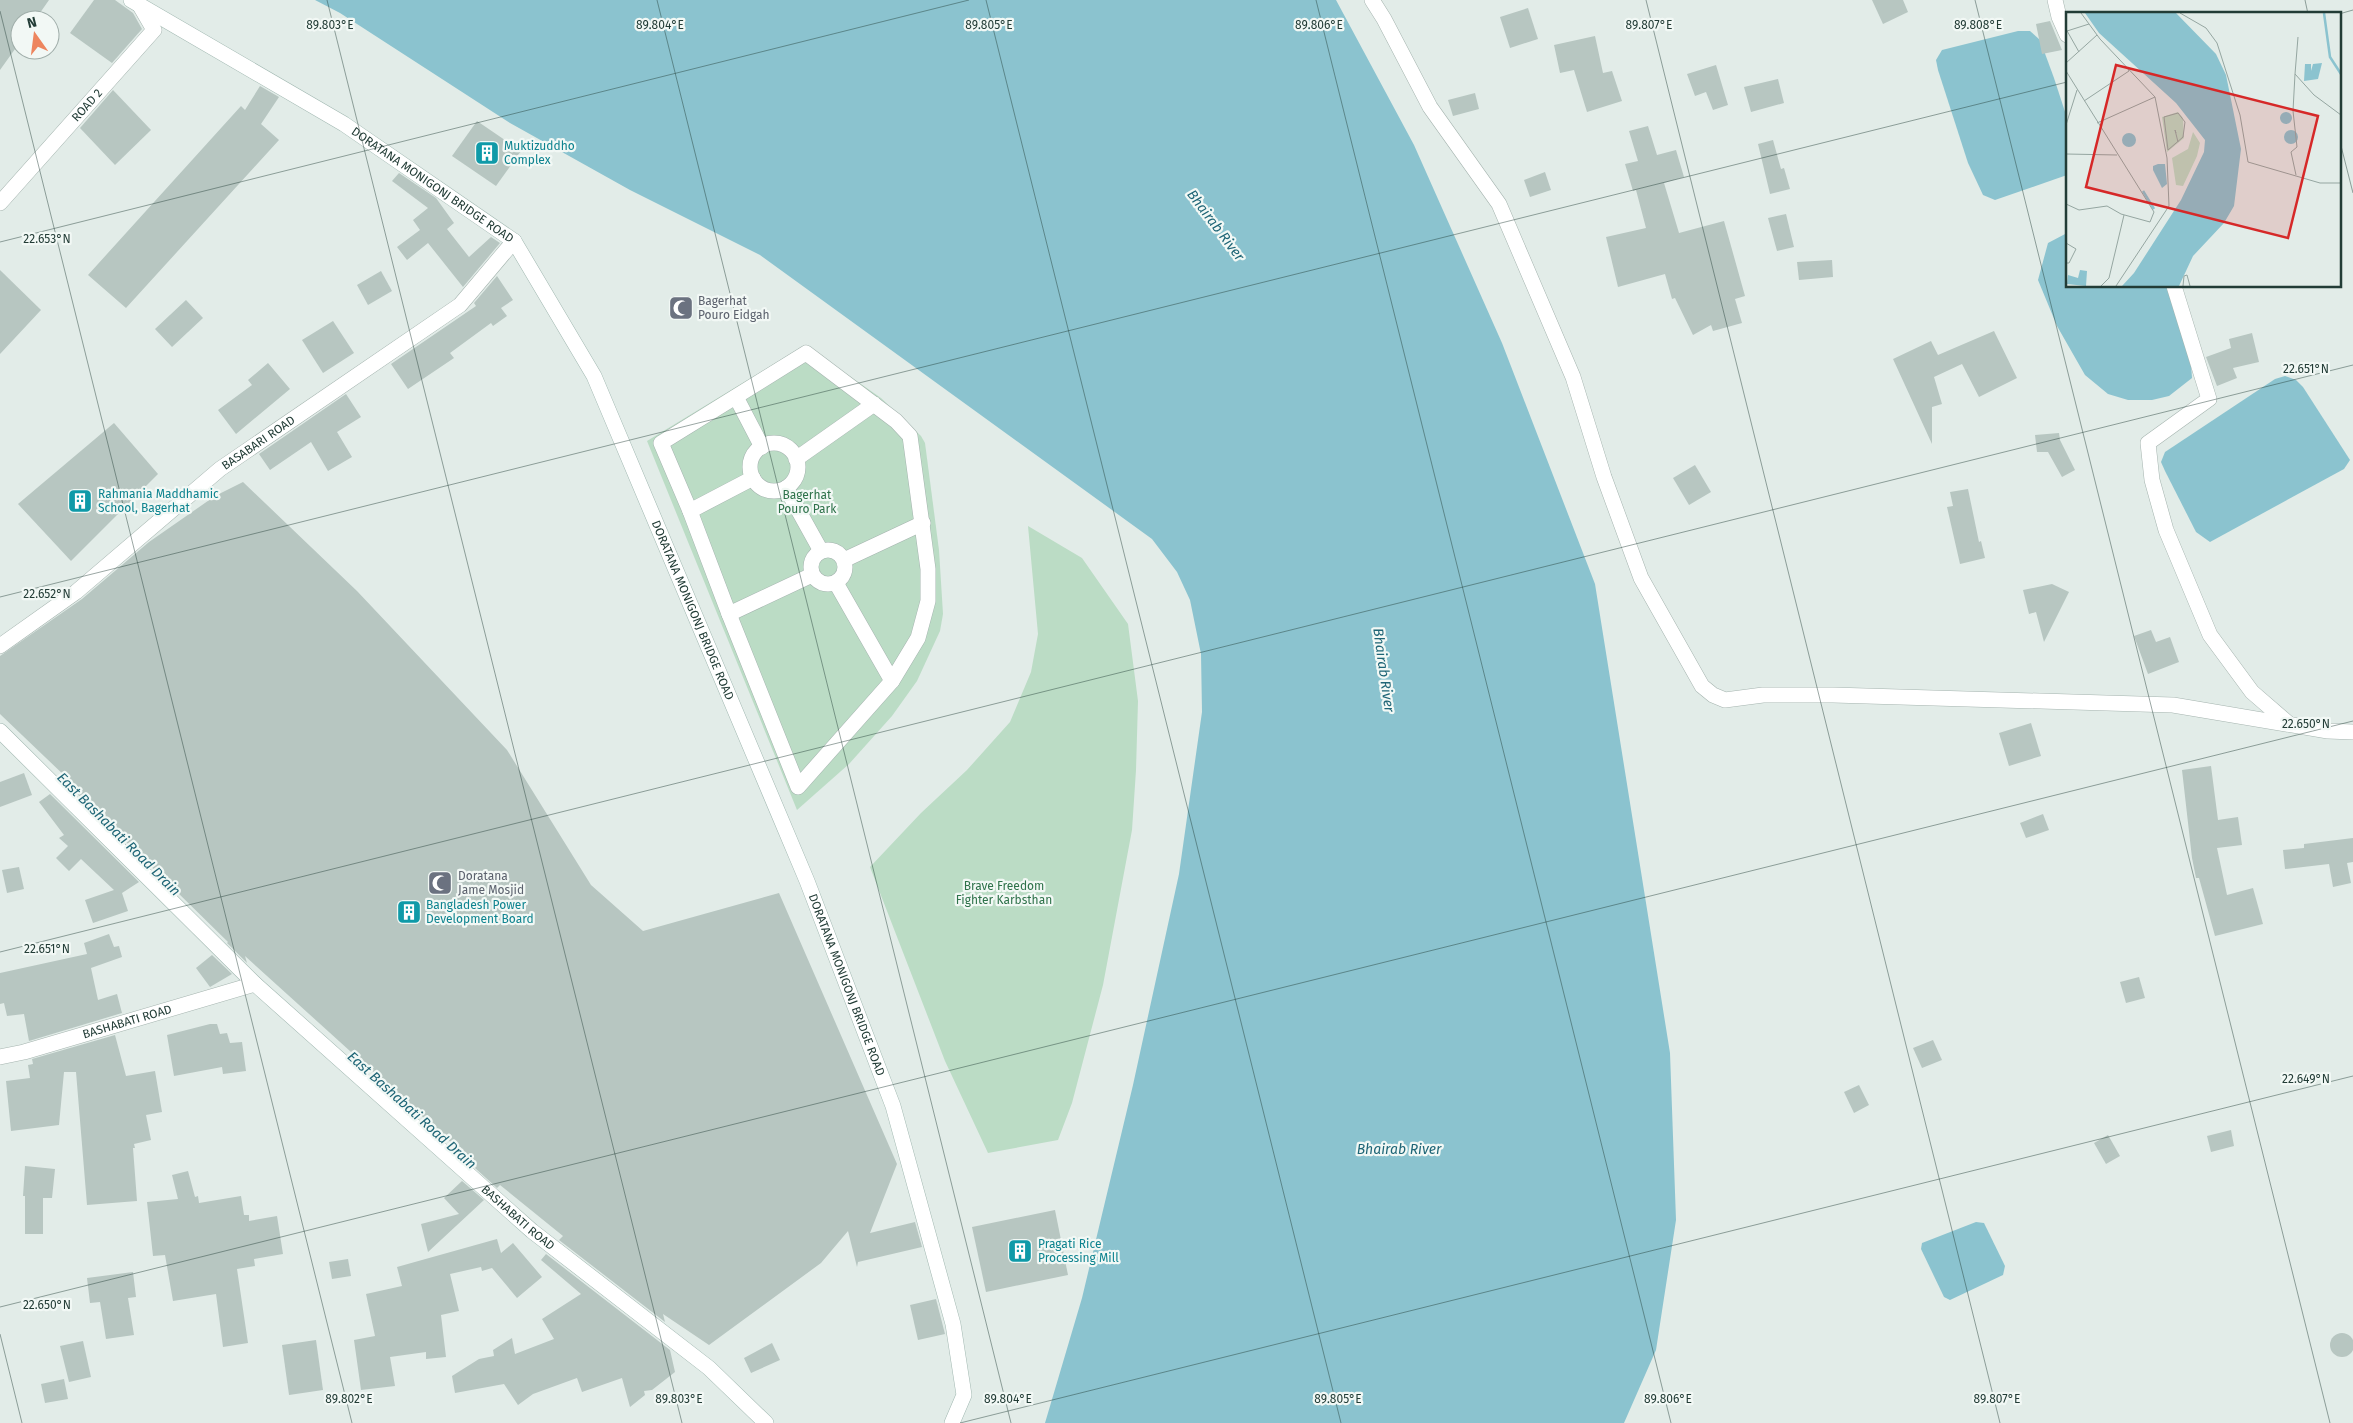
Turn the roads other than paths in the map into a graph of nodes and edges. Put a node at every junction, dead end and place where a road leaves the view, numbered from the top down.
1 (1372, 0) edge
2 (2056, 0) edge
3 (135, 2) edge
4 (2066, 33) edge
5 (0, 203) edge
6 (514, 241) junction
7 (2175, 288) edge
8 (736, 397) junction
9 (874, 404) junction
10 (762, 447) junction
11 (796, 459) junction
12 (753, 478) junction
13 (786, 488) junction
14 (690, 511) junction
15 (923, 523) junction
16 (821, 551) junction
17 (844, 560) junction
18 (812, 575) junction
19 (836, 583) junction
20 (728, 614) junction
21 (0, 646) edge
22 (892, 681) junction
23 (2289, 724) junction
24 (0, 730) edge
25 (2353, 732) edge
26 (255, 984) junction
27 (0, 1057) edge
28 (766, 1423) edge
29 (952, 1423) edge

1 - 23 street
2 - 4 street
3 - 5 street, ROAD 2
3 - 6 street, DORATANA MONIGONJ BRIDGE ROAD
6 - 21 street, BASABARI ROAD
6 - 29 street, DORATANA MONIGONJ BRIDGE ROAD
7 - 23 street
8 - 9 street
8 - 10 street
8 - 14 street
9 - 11 street
9 - 15 street
10 - 11 street
10 - 12 street
11 - 13 street
12 - 13 street
12 - 14 street
13 - 16 street
14 - 20 street
15 - 17 street
15 - 22 street
16 - 17 street
16 - 18 street
17 - 19 street
18 - 19 street
18 - 20 street
19 - 22 street
20 - 22 street
23 - 25 street
24 - 26 street, BASHABATI ROAD
26 - 27 street, BASHABATI ROAD
26 - 28 street, BASHABATI ROAD

